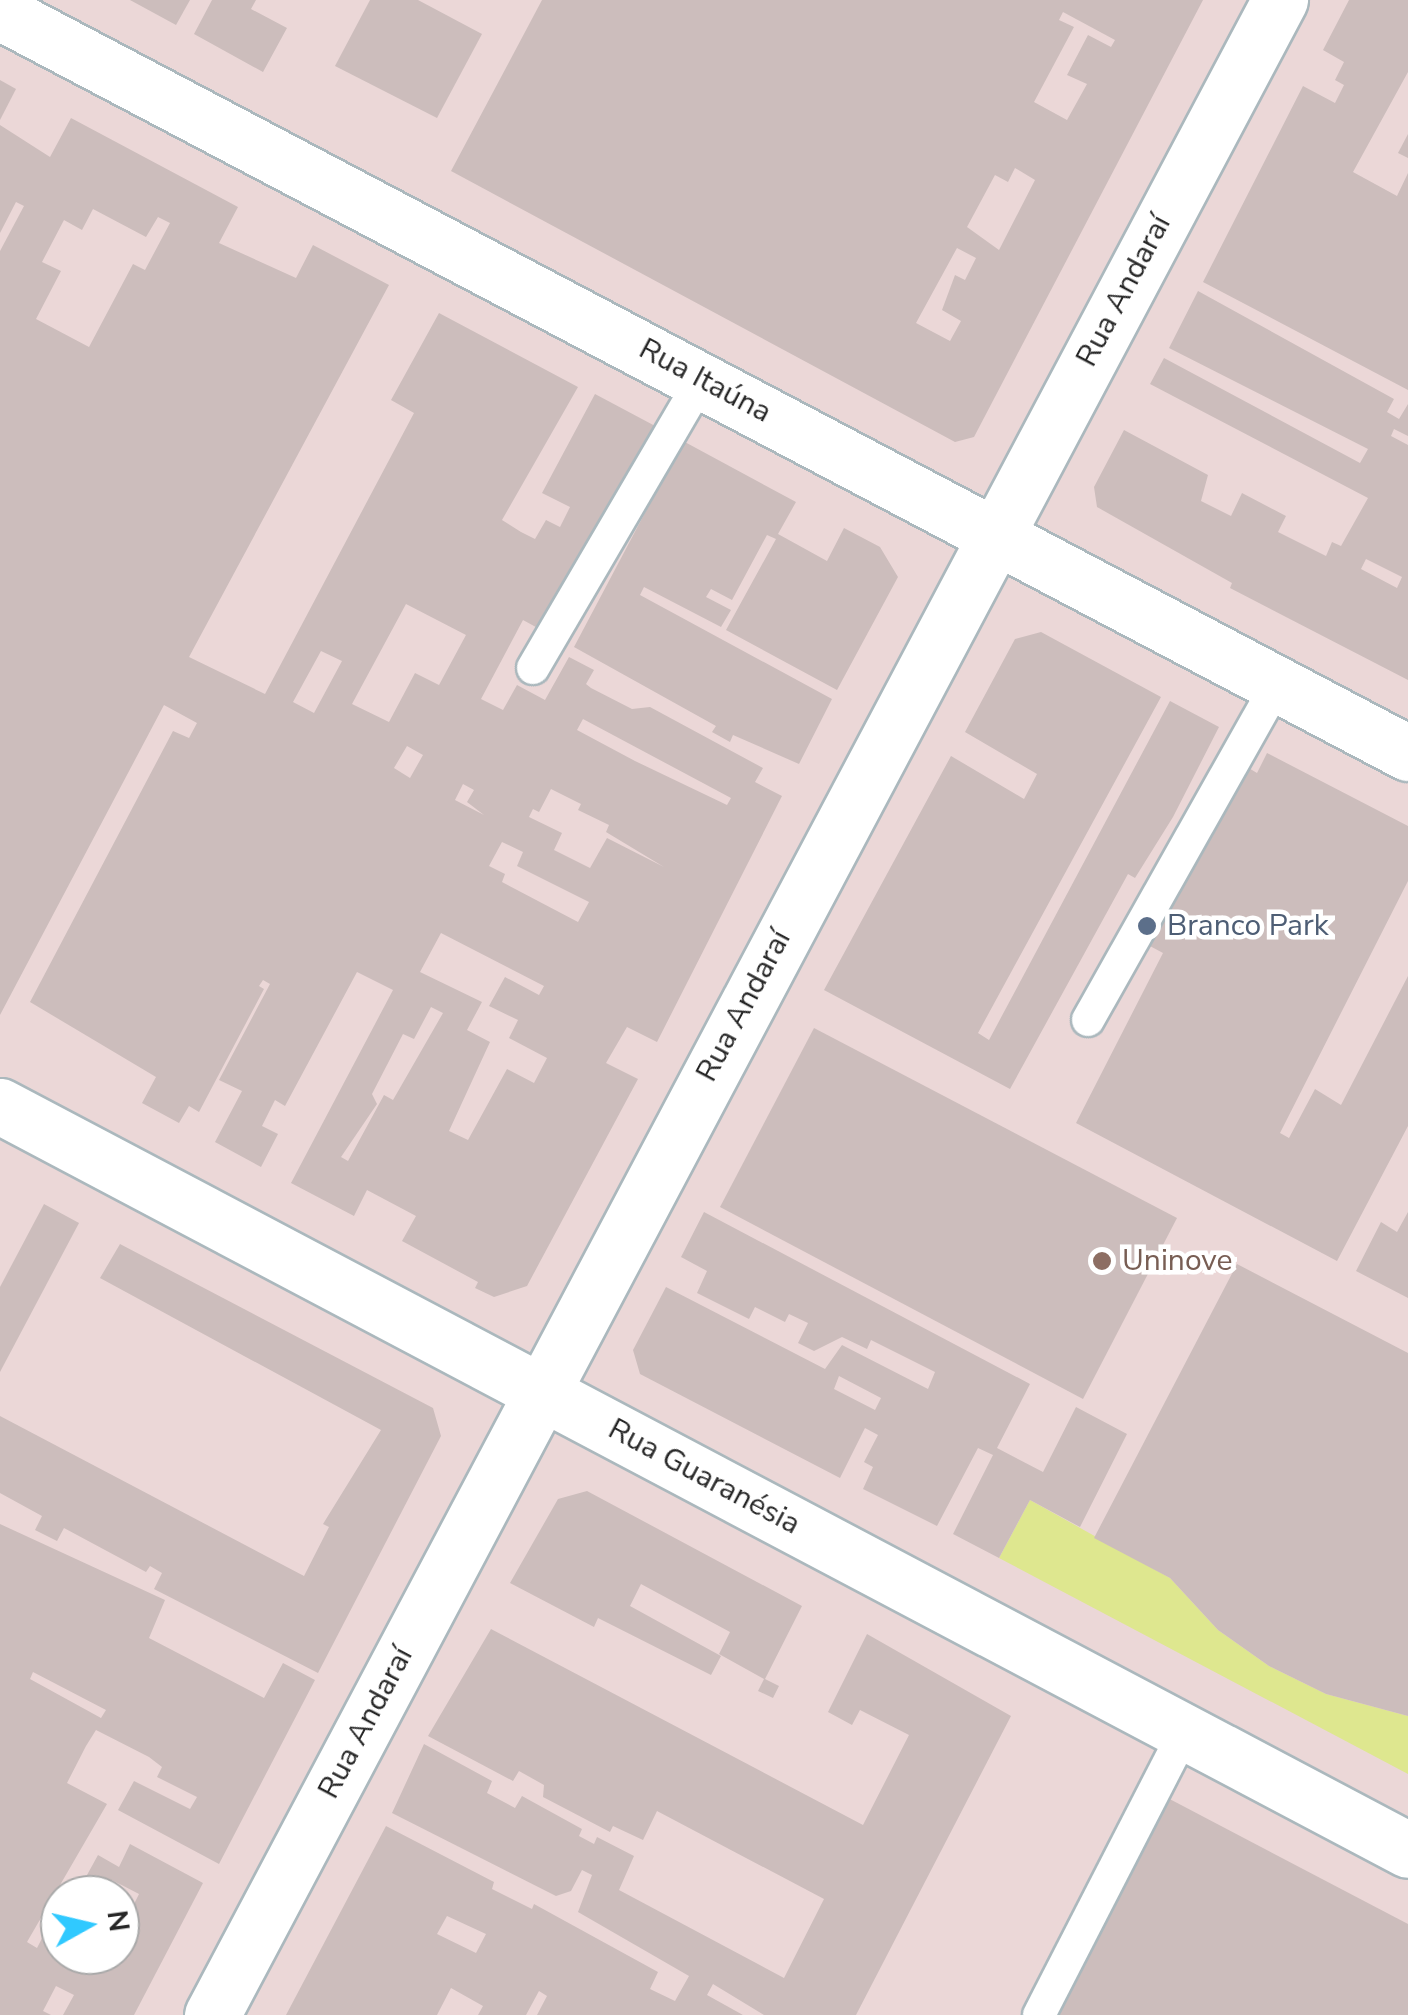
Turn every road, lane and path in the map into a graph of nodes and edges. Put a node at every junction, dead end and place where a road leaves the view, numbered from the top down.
1 (1280, 0) edge
2 (0, 12) edge
3 (702, 380) junction
4 (992, 536) junction
5 (533, 668) dead end
6 (1276, 685) junction
7 (1408, 754) edge
8 (1088, 1020) dead end
9 (0, 1106) edge
10 (540, 1392) junction
11 (1186, 1729) junction
12 (1408, 1850) edge
13 (212, 2015) edge
14 (1039, 2015) edge

1 - 4 street, Rua Andaraí
2 - 3 street, Rua Itaúna
3 - 4 street, Rua Itaúna
3 - 5 lane
4 - 6 street, Rua Itaúna
4 - 10 street, Rua Andaraí
6 - 7 street, Rua Itaúna
6 - 8 lane
9 - 10 street, Rua Guaranésia
10 - 11 street, Rua Guaranésia
10 - 13 street, Rua Andaraí
11 - 12 street, Rua Guaranésia
11 - 14 lane

